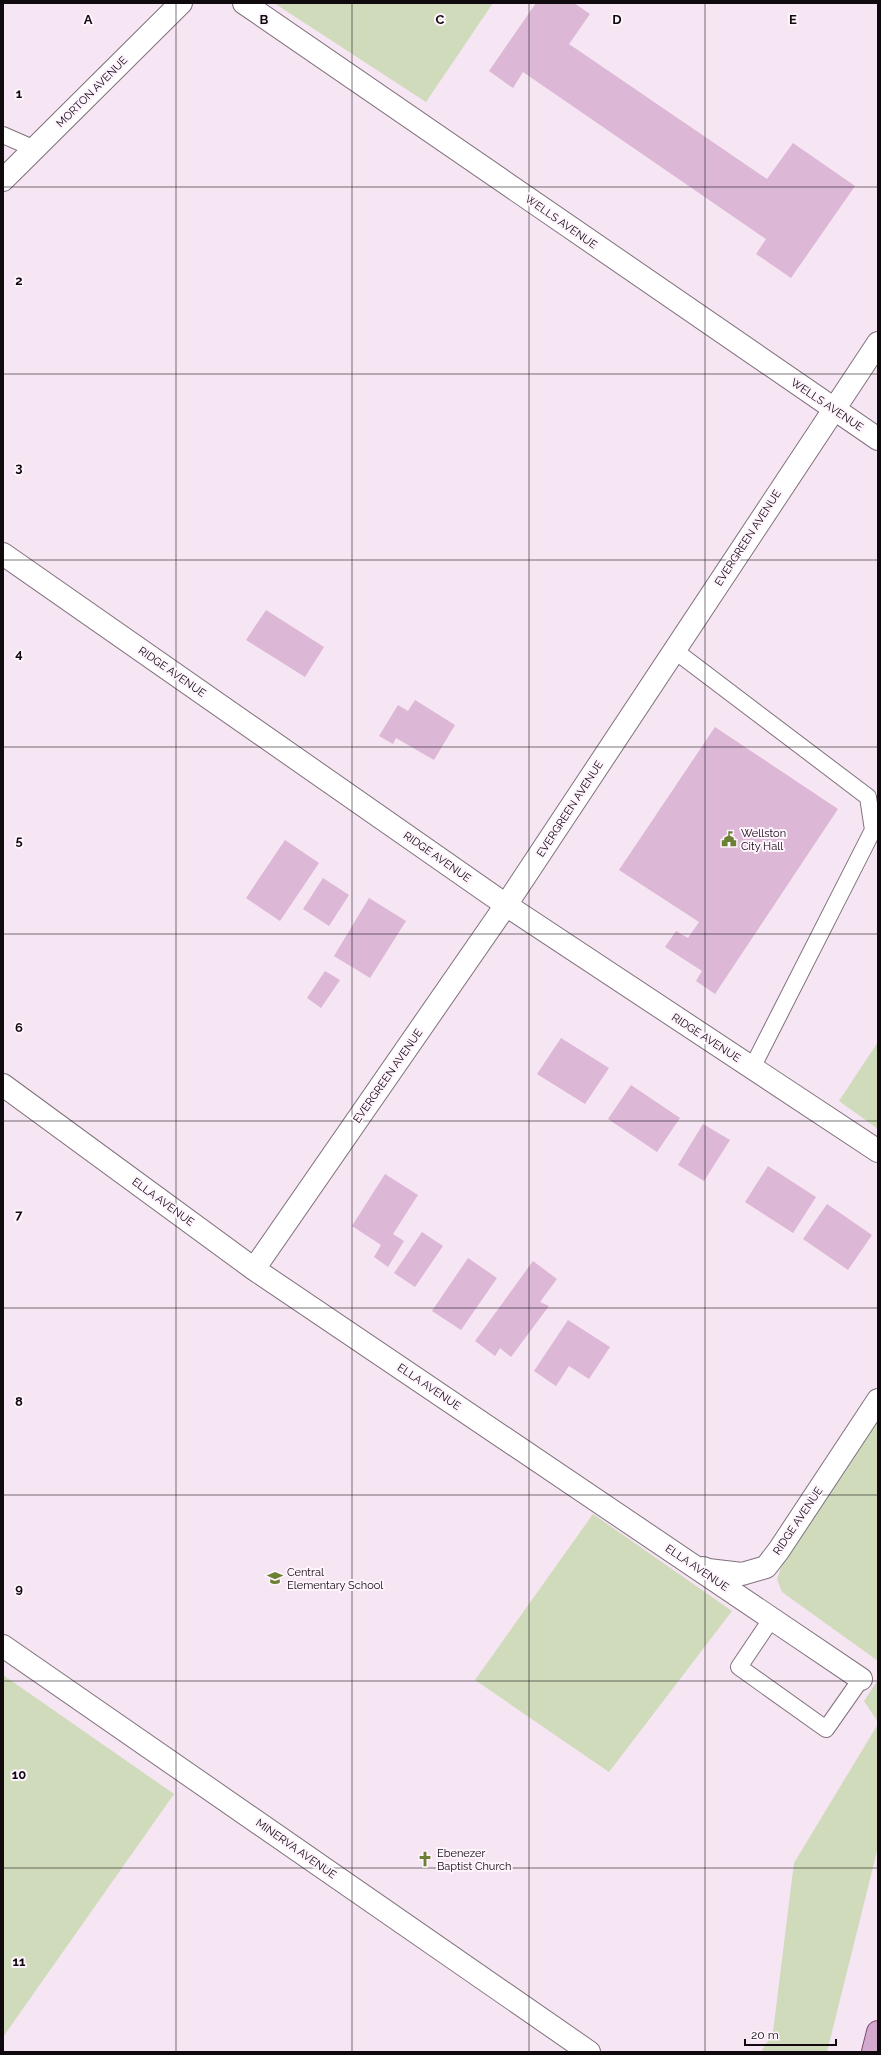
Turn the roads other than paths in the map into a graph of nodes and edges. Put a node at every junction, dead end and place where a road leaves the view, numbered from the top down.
1 (181, 3) edge
2 (244, 3) edge
3 (3, 135) edge
4 (35, 149) junction
5 (3, 180) edge
6 (878, 343) edge
7 (833, 410) junction
8 (878, 440) edge
9 (3, 554) edge
10 (674, 650) junction
11 (506, 905) junction
12 (752, 1068) junction
13 (3, 1085) edge
14 (878, 1151) edge
15 (254, 1268) junction
16 (878, 1400) edge
17 (680, 1557) junction
18 (772, 1618) junction
19 (3, 1646) edge
20 (861, 1679) joint
21 (878, 2032) edge
22 (589, 2052) edge
23 (873, 2052) edge

1 - 4 street, MORTON AVENUE
2 - 7 street, WELLS AVENUE
3 - 4 lane
4 - 5 street, MORTON AVENUE
6 - 7 street, EVERGREEN AVENUE
7 - 8 street, WELLS AVENUE
7 - 10 street, EVERGREEN AVENUE
9 - 11 street, RIDGE AVENUE
10 - 11 street, EVERGREEN AVENUE
10 - 12 lane
11 - 12 street, RIDGE AVENUE
11 - 15 street, EVERGREEN AVENUE
12 - 14 street, RIDGE AVENUE
13 - 15 street, ELLA AVENUE
15 - 17 street, ELLA AVENUE
16 - 17 street, RIDGE AVENUE
17 - 18 street, ELLA AVENUE
18 - 20 street, ELLA AVENUE
18 - 20 lane
19 - 22 street, MINERVA AVENUE
21 - 23 main road

